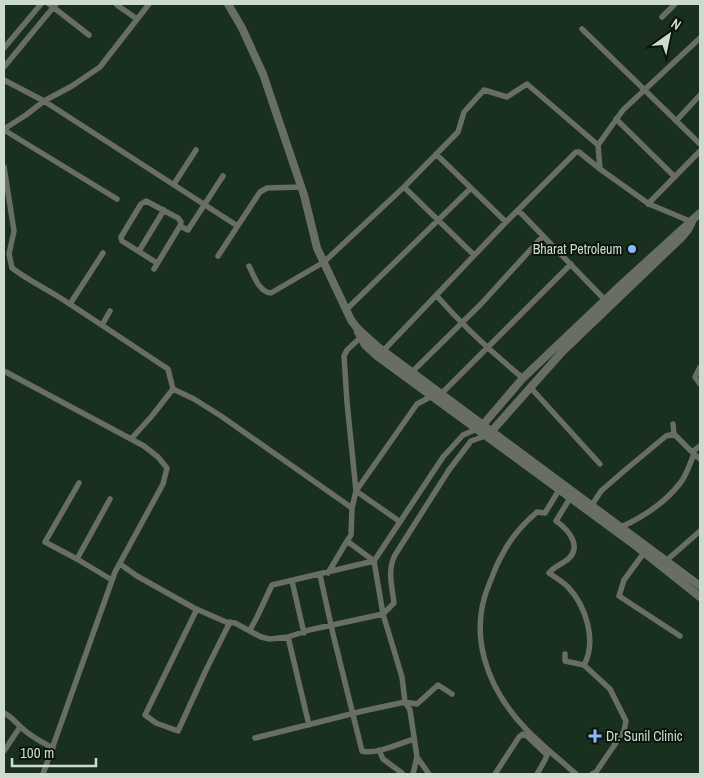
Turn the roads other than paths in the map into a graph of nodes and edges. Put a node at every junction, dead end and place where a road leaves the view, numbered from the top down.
1 (41, 4) edge
2 (149, 4) edge
3 (228, 4) edge
4 (674, 4) edge
5 (53, 5) edge
6 (118, 5) edge
7 (662, 16) dead end
8 (137, 19) junction
9 (582, 29) dead end
10 (89, 35) dead end
11 (700, 38) edge
12 (4, 48) edge
13 (4, 67) edge
14 (4, 80) edge
15 (644, 90) junction
16 (700, 95) edge
17 (44, 101) junction
18 (616, 119) junction
19 (676, 121) junction
20 (4, 130) edge
21 (700, 144) edge
22 (598, 145) junction
23 (196, 150) dead end
24 (700, 151) edge
25 (436, 154) junction
26 (4, 167) edge
27 (600, 169) junction
28 (223, 176) dead end
29 (675, 177) junction
30 (174, 184) junction
31 (301, 187) junction
32 (404, 187) junction
33 (471, 188) junction
34 (117, 199) dead end
35 (204, 204) junction
36 (648, 204) junction
37 (164, 210) junction
38 (518, 210) junction
39 (700, 213) edge
40 (438, 220) junction
41 (506, 222) junction
42 (692, 222) junction
43 (180, 226) junction
44 (236, 226) junction
45 (700, 226) edge
46 (543, 236) junction
47 (139, 251) junction
48 (103, 253) dead end
49 (474, 255) junction
50 (218, 256) dead end
51 (324, 262) junction
52 (158, 263) junction
53 (570, 264) junction
54 (249, 266) dead end
55 (154, 269) dead end
56 (436, 295) junction
57 (608, 302) junction
58 (70, 304) junction
59 (347, 309) junction
60 (110, 311) dead end
61 (461, 324) junction
62 (102, 325) junction
63 (362, 337) junction
64 (487, 348) junction
65 (383, 351) junction
66 (700, 367) edge
67 (4, 371) edge
68 (412, 372) junction
69 (523, 378) junction
70 (700, 384) edge
71 (530, 387) junction
72 (173, 389) junction
73 (441, 394) junction
74 (432, 396) junction
75 (673, 424) dead end
76 (480, 427) junction
77 (489, 433) junction
78 (674, 434) junction
79 (131, 439) junction
80 (700, 446) edge
81 (693, 453) junction
82 (700, 459) edge
83 (600, 464) dead end
84 (79, 483) dead end
85 (559, 490) junction
86 (356, 491) junction
87 (570, 498) junction
88 (110, 499) dead end
89 (592, 505) junction
90 (352, 508) junction
91 (399, 521) junction
92 (621, 527) junction
93 (700, 530) edge
94 (348, 541) junction
95 (646, 550) junction
96 (77, 560) junction
97 (667, 560) junction
98 (374, 561) junction
99 (120, 564) junction
100 (328, 573) junction
101 (320, 575) junction
102 (112, 580) junction
103 (292, 582) junction
104 (700, 586) edge
105 (700, 597) edge
106 (197, 609) junction
107 (383, 614) junction
108 (230, 622) junction
109 (331, 625) junction
110 (250, 630) junction
111 (304, 633) junction
112 (680, 636) dead end
113 (288, 637) junction
114 (565, 654) dead end
115 (584, 665) junction
116 (452, 694) dead end
117 (405, 702) junction
118 (4, 712) edge
119 (354, 714) junction
120 (309, 725) junction
121 (20, 727) junction
122 (255, 738) dead end
123 (414, 739) junction
124 (53, 748) junction
125 (378, 750) junction
126 (4, 751) edge
127 (417, 757) junction
128 (44, 774) edge
129 (403, 774) edge
130 (413, 774) edge
131 (429, 774) edge
132 (495, 774) edge
133 (537, 774) edge
134 (576, 774) edge
135 (592, 774) edge

1 - 12 street
2 - 8 street
3 - 31 street
4 - 7 street
5 - 10 street
5 - 13 street
6 - 8 street
8 - 17 street
9 - 15 street
11 - 15 street
14 - 17 street
15 - 18 street
15 - 19 street
16 - 19 street
17 - 20 street
17 - 30 street
18 - 22 street
18 - 29 street
19 - 21 street
20 - 34 street
22 - 25 street
22 - 27 street
23 - 30 street
24 - 29 street
25 - 32 street
25 - 33 street
26 - 58 street
27 - 36 street
27 - 38 street
28 - 35 street
29 - 36 street
30 - 35 street
31 - 44 street
31 - 51 street
32 - 40 street
32 - 51 street
33 - 40 street
33 - 41 street
35 - 43 street
35 - 44 street
36 - 42 street
37 - 43 street
37 - 47 street
37 - 47 street
38 - 41 street
38 - 46 street
39 - 42 street
40 - 49 street
40 - 59 street
41 - 49 street
42 - 45 street
42 - 57 street
43 - 52 street
44 - 50 street
46 - 53 street
46 - 61 street
47 - 52 street
48 - 58 street
49 - 56 street
51 - 54 street
51 - 59 street
52 - 55 street
53 - 57 street
53 - 64 street
56 - 61 street
56 - 65 street
57 - 69 street
57 - 71 street
58 - 62 street
59 - 63 street
60 - 62 street
61 - 64 street
61 - 68 street
62 - 72 street
63 - 65 street
63 - 74 street
63 - 86 street
64 - 69 street
64 - 73 street
65 - 68 street
66 - 70 street
67 - 79 street
68 - 73 street
69 - 76 street
71 - 77 street
71 - 83 street
72 - 79 street
72 - 90 street
73 - 76 street
74 - 76 street
74 - 86 street
75 - 78 street
76 - 77 street
76 - 91 street
77 - 85 street
77 - 89 street
77 - 107 street
78 - 81 street
78 - 89 street
79 - 99 street
80 - 81 street
81 - 82 street
81 - 92 street
84 - 96 street
85 - 87 street
85 - 134 street
86 - 90 street
86 - 91 street
87 - 95 street
87 - 115 street
88 - 96 street
89 - 92 street
90 - 94 street
91 - 98 street
92 - 95 street
93 - 97 street
94 - 98 street
94 - 100 street
95 - 97 street
95 - 105 street
95 - 112 street
96 - 102 street
97 - 104 street
98 - 100 street
98 - 107 street
99 - 102 street
99 - 106 street
100 - 101 street
101 - 103 street
101 - 109 street
102 - 124 street
103 - 110 street
103 - 111 street
106 - 108 street
106 - 108 street
107 - 109 street
107 - 117 street
108 - 110 street
109 - 111 street
109 - 119 street
110 - 113 street
111 - 113 street
113 - 120 street
114 - 115 street
115 - 135 street
116 - 117 street
117 - 119 street
117 - 123 street
118 - 121 street
119 - 120 street
119 - 125 street
120 - 122 street
121 - 124 street
121 - 126 street
123 - 125 street
123 - 127 street
124 - 128 street
125 - 129 street
127 - 130 street
127 - 131 street
132 - 133 street

